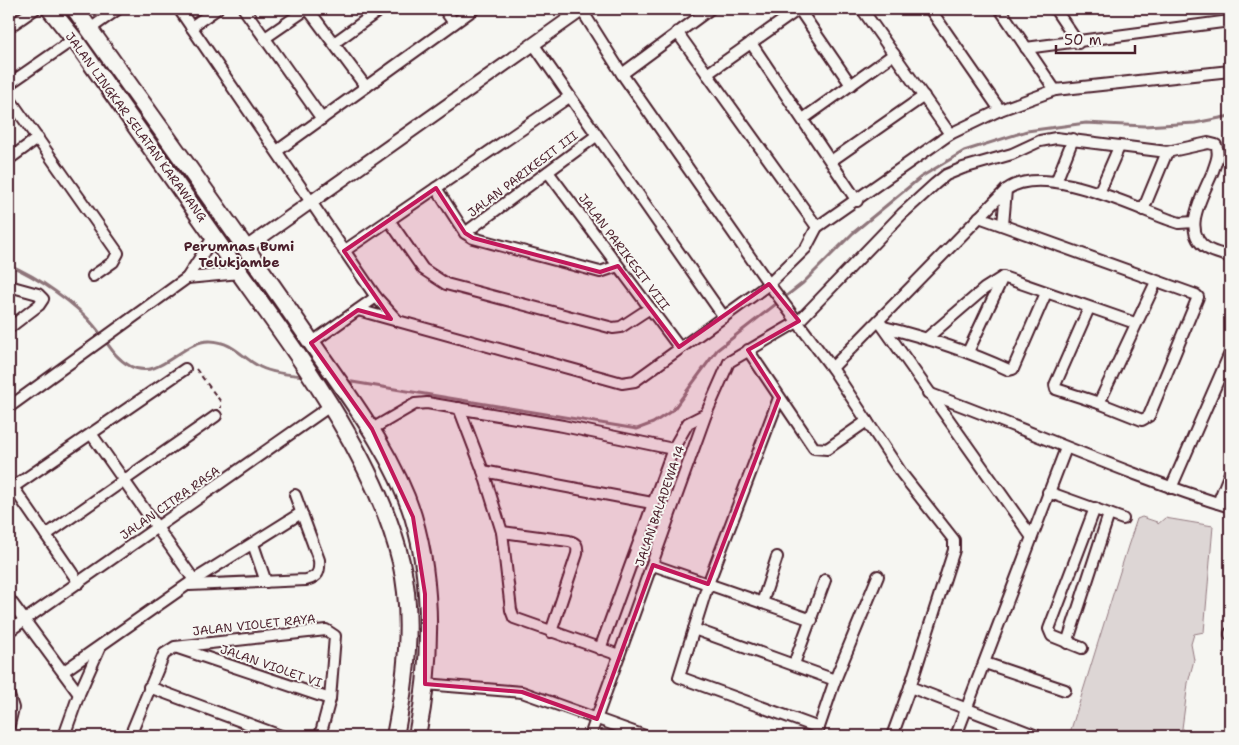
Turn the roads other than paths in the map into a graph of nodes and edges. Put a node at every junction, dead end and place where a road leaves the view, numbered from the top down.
1 (35, 9) edge
2 (50, 9) edge
3 (75, 9) edge
4 (118, 9) edge
5 (179, 9) edge
6 (217, 9) edge
7 (244, 9) edge
8 (307, 9) edge
9 (444, 9) edge
10 (474, 9) edge
11 (582, 9) edge
12 (710, 9) edge
13 (799, 9) edge
14 (862, 9) edge
15 (930, 9) edge
16 (1000, 9) edge
17 (1054, 9) edge
18 (378, 10) edge
19 (1230, 21) edge
20 (454, 23) junction
21 (9, 27) edge
22 (191, 27) junction
23 (90, 29) junction
24 (678, 32) junction
25 (265, 38) junction
26 (74, 39) junction
27 (334, 43) junction
28 (752, 43) junction
29 (1078, 43) junction
30 (534, 45) junction
31 (1026, 48) junction
32 (894, 54) junction
33 (1230, 71) edge
34 (622, 74) junction
35 (707, 74) junction
36 (9, 84) edge
37 (851, 85) junction
38 (366, 87) junction
39 (1055, 90) junction
40 (924, 96) junction
41 (569, 97) junction
42 (9, 98) edge
43 (1000, 110) junction
44 (322, 119) junction
45 (803, 119) junction
46 (950, 134) junction
47 (596, 136) junction
48 (38, 138) junction
49 (1073, 138) junction
50 (1120, 147) junction
51 (278, 151) junction
52 (1167, 152) junction
53 (9, 158) edge
54 (831, 161) junction
55 (548, 172) junction
56 (1056, 182) junction
57 (436, 188) junction
58 (1006, 190) junction
59 (1099, 193) junction
60 (312, 200) junction
61 (857, 200) junction
62 (1143, 210) junction
63 (979, 217) junction
64 (389, 220) junction
65 (1194, 222) junction
66 (1003, 225) junction
67 (817, 227) junction
68 (465, 233) junction
69 (214, 236) junction
70 (246, 248) junction
71 (344, 251) junction
72 (1230, 254) edge
73 (618, 266) junction
74 (240, 273) junction
75 (93, 276) dead end
76 (1003, 277) junction
77 (187, 278) junction
78 (1156, 282) junction
79 (769, 284) junction
80 (9, 286) edge
81 (1046, 292) junction
82 (376, 297) junction
83 (650, 308) junction
84 (1089, 308) junction
85 (358, 310) junction
86 (724, 317) junction
87 (396, 320) junction
88 (799, 321) junction
89 (1135, 323) junction
90 (881, 324) junction
91 (9, 328) edge
92 (927, 338) junction
93 (312, 343) junction
94 (679, 347) junction
95 (748, 350) junction
96 (968, 352) junction
97 (1230, 353) edge
98 (832, 368) junction
99 (185, 369) road end
100 (928, 393) junction
101 (779, 398) junction
102 (1099, 403) junction
103 (330, 406) junction
104 (9, 407) edge
105 (459, 408) junction
106 (706, 414) junction
107 (216, 416) road end
108 (866, 421) junction
109 (372, 430) junction
110 (92, 435) junction
111 (1066, 448) junction
112 (673, 450) junction
113 (483, 471) junction
114 (1230, 474) edge
115 (125, 481) junction
116 (1171, 488) junction
117 (11, 489) edge
118 (1048, 492) junction
119 (295, 495) dead end
120 (652, 503) junction
121 (1218, 503) junction
122 (1230, 507) edge
123 (1094, 508) junction
124 (301, 513) junction
125 (1109, 514) junction
126 (1123, 518) dead end
127 (157, 526) junction
128 (502, 532) junction
129 (46, 535) junction
130 (1031, 536) junction
131 (253, 544) junction
132 (777, 557) dead end
133 (653, 566) junction
134 (878, 576) dead end
135 (825, 580) dead end
136 (266, 582) junction
137 (79, 583) junction
138 (191, 583) junction
139 (708, 584) junction
140 (9, 599) edge
141 (762, 603) junction
142 (25, 620) junction
143 (812, 620) junction
144 (694, 629) junction
145 (9, 631) edge
146 (552, 632) junction
147 (1068, 643) junction
148 (101, 646) junction
149 (175, 647) junction
150 (1082, 648) dead end
151 (600, 649) junction
152 (619, 655) junction
153 (986, 663) junction
154 (794, 664) junction
155 (64, 671) junction
156 (835, 680) junction
157 (425, 684) junction
158 (149, 687) junction
159 (910, 687) junction
160 (1065, 690) dead end
161 (79, 694) junction
162 (9, 696) edge
163 (330, 699) junction
164 (967, 708) junction
165 (597, 719) junction
166 (9, 725) edge
167 (818, 732) edge
168 (64, 736) edge
169 (131, 736) edge
170 (282, 736) edge
171 (320, 736) edge
172 (395, 736) edge
173 (417, 736) edge
174 (590, 736) edge
175 (645, 736) edge
176 (892, 736) edge
177 (956, 736) edge
178 (1037, 736) edge

1 - 21 street
2 - 26 main road, JALAN LINGKAR SELATAN KARAWANG
3 - 23 main road, JALAN LINGKAR SELATAN KARAWANG
4 - 23 street
5 - 22 street
6 - 22 street
7 - 25 street
8 - 25 street
8 - 27 street
9 - 20 street
10 - 20 street
11 - 30 street
11 - 34 street
12 - 24 street
13 - 28 street
13 - 37 street
14 - 32 street
15 - 43 street
16 - 31 street
17 - 29 street
18 - 27 street
19 - 29 street
20 - 38 street
22 - 51 street
23 - 70 main road, JALAN LINGKAR SELATAN KARAWANG
24 - 34 street
24 - 35 street
25 - 44 street
26 - 36 street
26 - 69 main road, JALAN LINGKAR SELATAN KARAWANG
27 - 38 street
28 - 35 street
28 - 45 street
29 - 31 street
30 - 41 street
30 - 60 street
31 - 39 street
32 - 37 street
32 - 40 street
33 - 39 street
34 - 79 street
35 - 67 street
37 - 45 street
38 - 44 street
39 - 43 street
40 - 46 street
40 - 54 street
41 - 47 street
41 - 57 street
42 - 48 street
43 - 46 street
44 - 51 street
45 - 54 street
46 - 61 street
47 - 55 street, JALAN PARIKESIT III
47 - 86 street
48 - 53 street
48 - 75 street
49 - 50 street, JALAN BALADEWA 14
49 - 56 street
49 - 88 street, JALAN BALADEWA 14
50 - 52 street, JALAN BALADEWA 14
50 - 59 street
51 - 60 street
52 - 62 street
52 - 65 street, JALAN BALADEWA 14
54 - 61 street
55 - 68 street, JALAN PARIKESIT III
55 - 73 street, JALAN PARIKESIT VIII
56 - 58 street
56 - 59 street
57 - 64 street
57 - 68 street
58 - 63 street
58 - 66 street
59 - 62 street
60 - 70 street
60 - 71 street
61 - 67 street
62 - 65 street
63 - 66 street
63 - 90 street
64 - 71 street
64 - 83 street
65 - 72 street
66 - 78 street
67 - 79 street
68 - 73 street
69 - 74 main road, JALAN LINGKAR SELATAN KARAWANG
69 - 77 street
70 - 93 main road, JALAN LINGKAR SELATAN KARAWANG
71 - 82 street
73 - 83 street, JALAN PARIKESIT VIII
74 - 77 street
74 - 103 main road, JALAN LINGKAR SELATAN KARAWANG
76 - 81 street
76 - 92 street
76 - 96 street
77 - 104 street
78 - 89 street
78 - 102 street
79 - 86 street
79 - 88 street
80 - 91 street
81 - 84 street
81 - 96 street
82 - 85 street
82 - 87 street
83 - 94 street, JALAN PARIKESIT VIII
84 - 89 street
84 - 102 street
85 - 87 street
85 - 93 street
86 - 94 street
87 - 94 street
88 - 95 street, JALAN BALADEWA 14
88 - 98 street
89 - 102 street
90 - 92 street
90 - 98 street
90 - 100 street
92 - 96 street
93 - 109 main road, JALAN LINGKAR SELATAN KARAWANG
95 - 101 street
95 - 106 street, JALAN BALADEWA 14
97 - 116 street
98 - 108 street
99 - 110 street
100 - 111 street
100 - 130 street
101 - 108 street
101 - 139 street
103 - 127 street, JALAN CITRA RASA
103 - 172 main road, JALAN LINGKAR SELATAN KARAWANG
105 - 109 street
105 - 112 street
105 - 113 street
106 - 112 street
106 - 133 street, JALAN BALADEWA 14
107 - 115 street
108 - 159 street
109 - 157 main road, JALAN LINGKAR SELATAN KARAWANG
110 - 115 street
110 - 117 street
111 - 116 street
111 - 118 street
112 - 120 street
113 - 120 street
113 - 128 street
114 - 121 street
115 - 127 street
115 - 129 street
116 - 121 street
117 - 129 street
118 - 123 street
118 - 130 street
119 - 124 street
120 - 151 street
121 - 122 street
123 - 125 street
123 - 147 street
124 - 131 street
124 - 136 street
125 - 126 street
125 - 147 street
127 - 137 street, JALAN CITRA RASA
127 - 138 street
128 - 146 street
128 - 146 street
129 - 137 street
130 - 153 street
131 - 136 street
131 - 138 street
132 - 141 street
133 - 139 street
133 - 152 street, JALAN BALADEWA 14
134 - 156 street
135 - 143 street
136 - 138 street
137 - 142 street, JALAN CITRA RASA
138 - 148 street
139 - 141 street
139 - 144 street
140 - 142 street
141 - 143 street
142 - 145 street, JALAN CITRA RASA
142 - 155 street
143 - 154 street
144 - 154 street
144 - 167 street
146 - 151 street
147 - 150 street
148 - 155 street
148 - 161 street
149 - 158 street
149 - 163 street, JALAN VIOLET VI
149 - 163 street, JALAN VIOLET RAYA
151 - 152 street
152 - 165 street, JALAN BALADEWA 14
153 - 160 street
153 - 164 street
154 - 156 street
155 - 161 street
156 - 167 street
157 - 165 street
157 - 173 main road, JALAN LINGKAR SELATAN KARAWANG
158 - 169 street
158 - 170 street
159 - 164 street
159 - 176 street
161 - 168 street
162 - 166 street
163 - 171 street, JALAN VIOLET RAYA
164 - 177 street
164 - 178 street
165 - 174 street, JALAN BALADEWA 14
165 - 175 street

